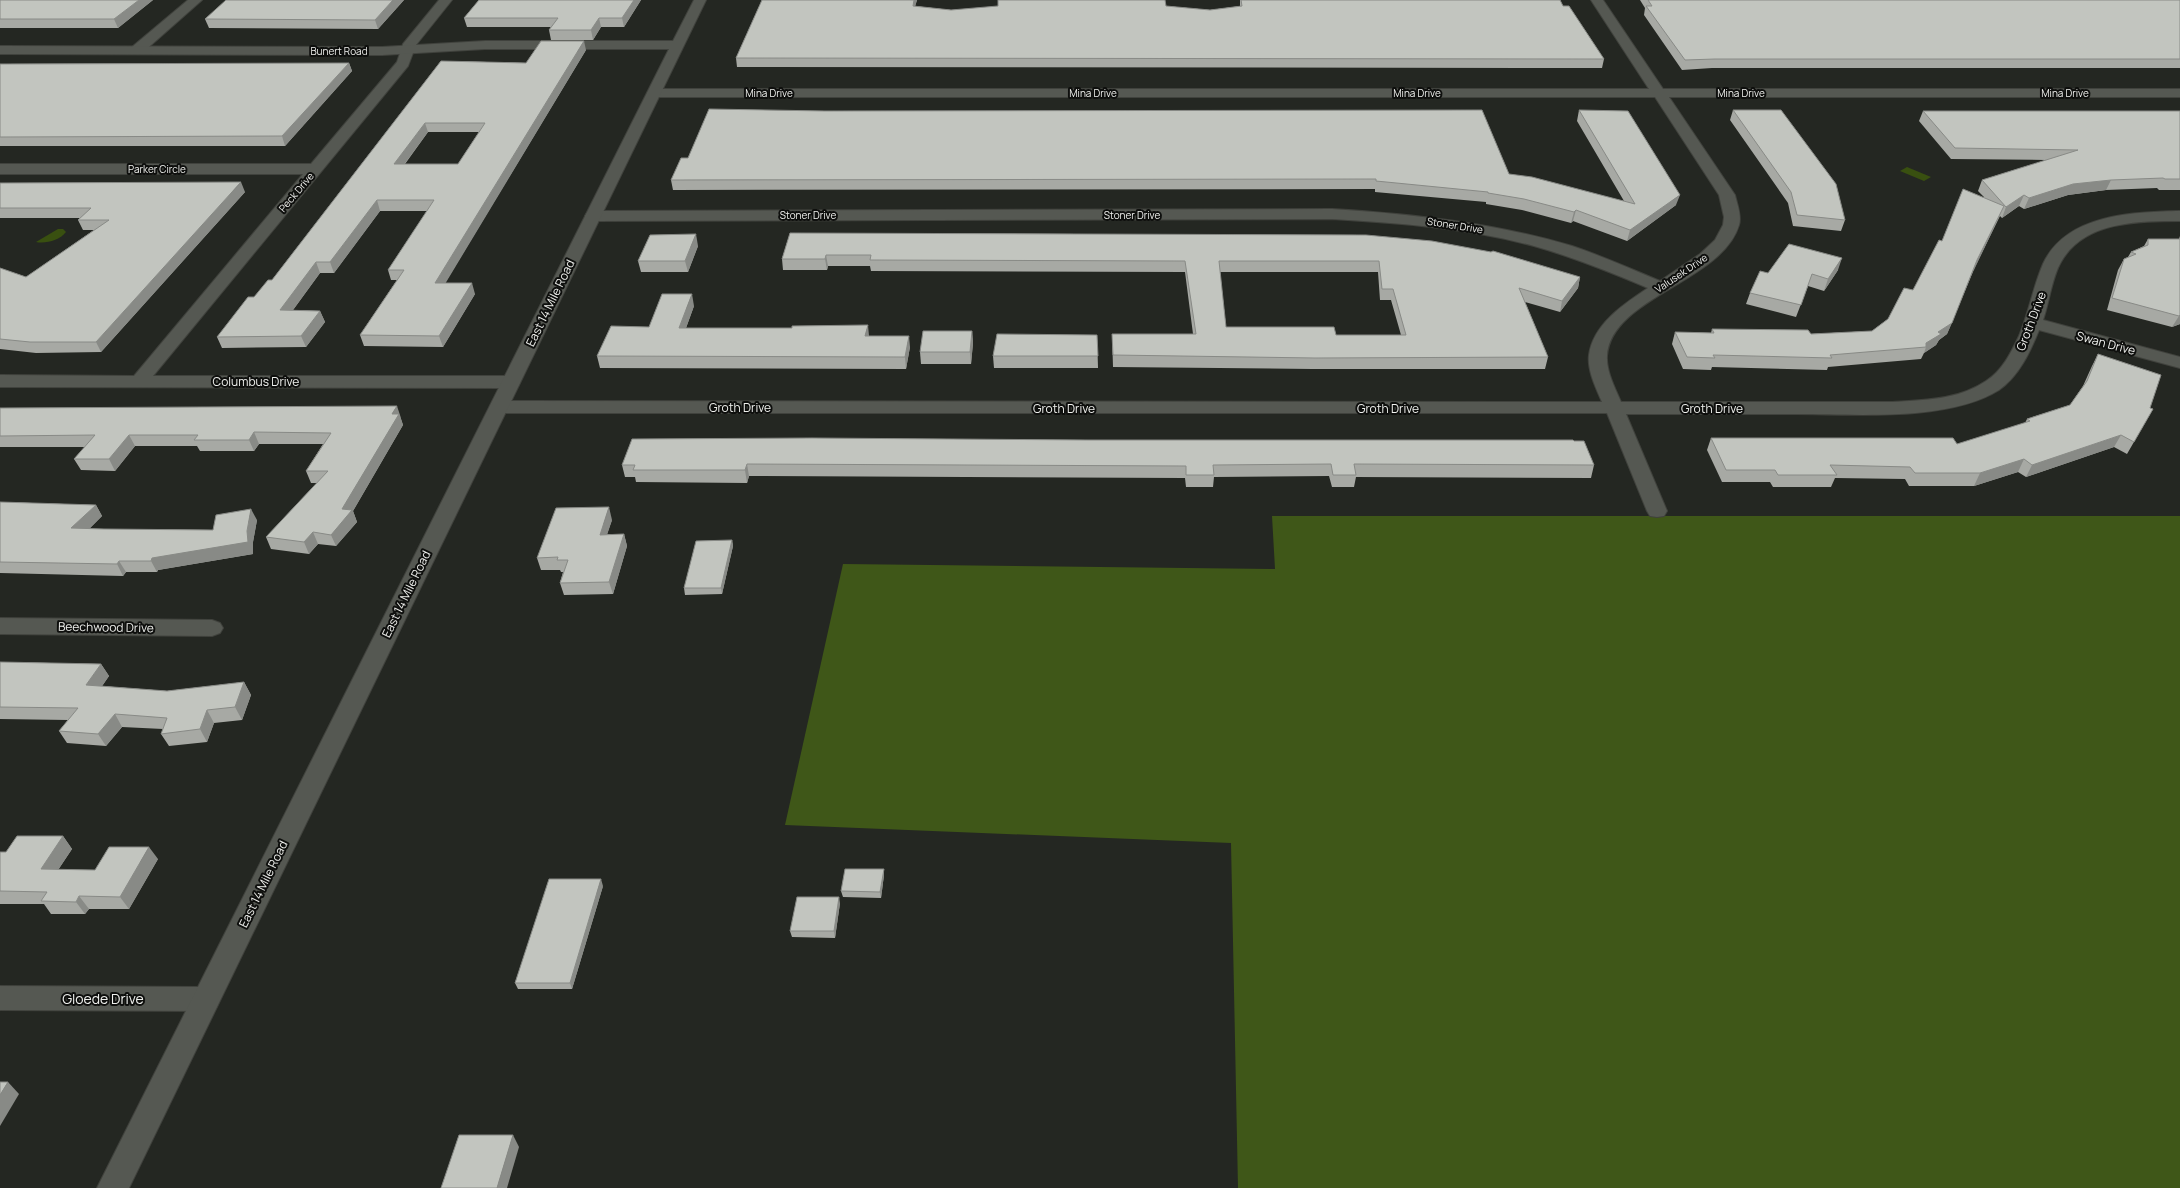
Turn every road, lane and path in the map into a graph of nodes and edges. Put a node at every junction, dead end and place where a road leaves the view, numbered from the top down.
1 (196, 0) edge
2 (446, 0) edge
3 (700, 0) edge
4 (1597, 0) edge
5 (677, 45) junction
6 (0, 50) edge
7 (137, 50) junction
8 (408, 50) junction
9 (654, 93) junction
10 (1660, 94) junction
11 (2180, 94) edge
12 (0, 169) edge
13 (315, 169) junction
14 (593, 216) junction
15 (2180, 216) edge
16 (1660, 287) junction
17 (2033, 323) junction
18 (2180, 363) edge
19 (0, 380) edge
20 (140, 380) junction
21 (511, 382) junction
22 (498, 407) junction
23 (1615, 408) junction
24 (1657, 511) dead end
25 (0, 626) edge
26 (212, 628) dead end
27 (0, 998) edge
28 (206, 998) junction
29 (113, 1188) edge

1 - 7 street
2 - 8 street, Peck Drive
3 - 5 street, East 14 Mile Road
4 - 10 street, Valusek Drive
5 - 8 street, Bunert Road
5 - 9 street, East 14 Mile Road
6 - 7 street, Bunert Road
7 - 8 street, Bunert Road
8 - 13 street, Peck Drive
9 - 10 street, Mina Drive
9 - 14 street, East 14 Mile Road
10 - 11 street, Mina Drive
10 - 16 street, Valusek Drive
12 - 13 street, Parker Circle
13 - 20 street, Peck Drive
14 - 16 street, Stoner Drive
14 - 21 street, East 14 Mile Road
15 - 17 street, Groth Drive
16 - 23 street, Valusek Drive
17 - 18 street, Swan Drive
17 - 23 street, Groth Drive
19 - 20 street, Columbus Drive
20 - 21 street, Columbus Drive
21 - 22 street, East 14 Mile Road
22 - 23 street, Groth Drive
22 - 28 street, East 14 Mile Road
23 - 24 street, Valusek Drive
25 - 26 street, Beechwood Drive
27 - 28 street, Gloede Drive
28 - 29 street, East 14 Mile Road

